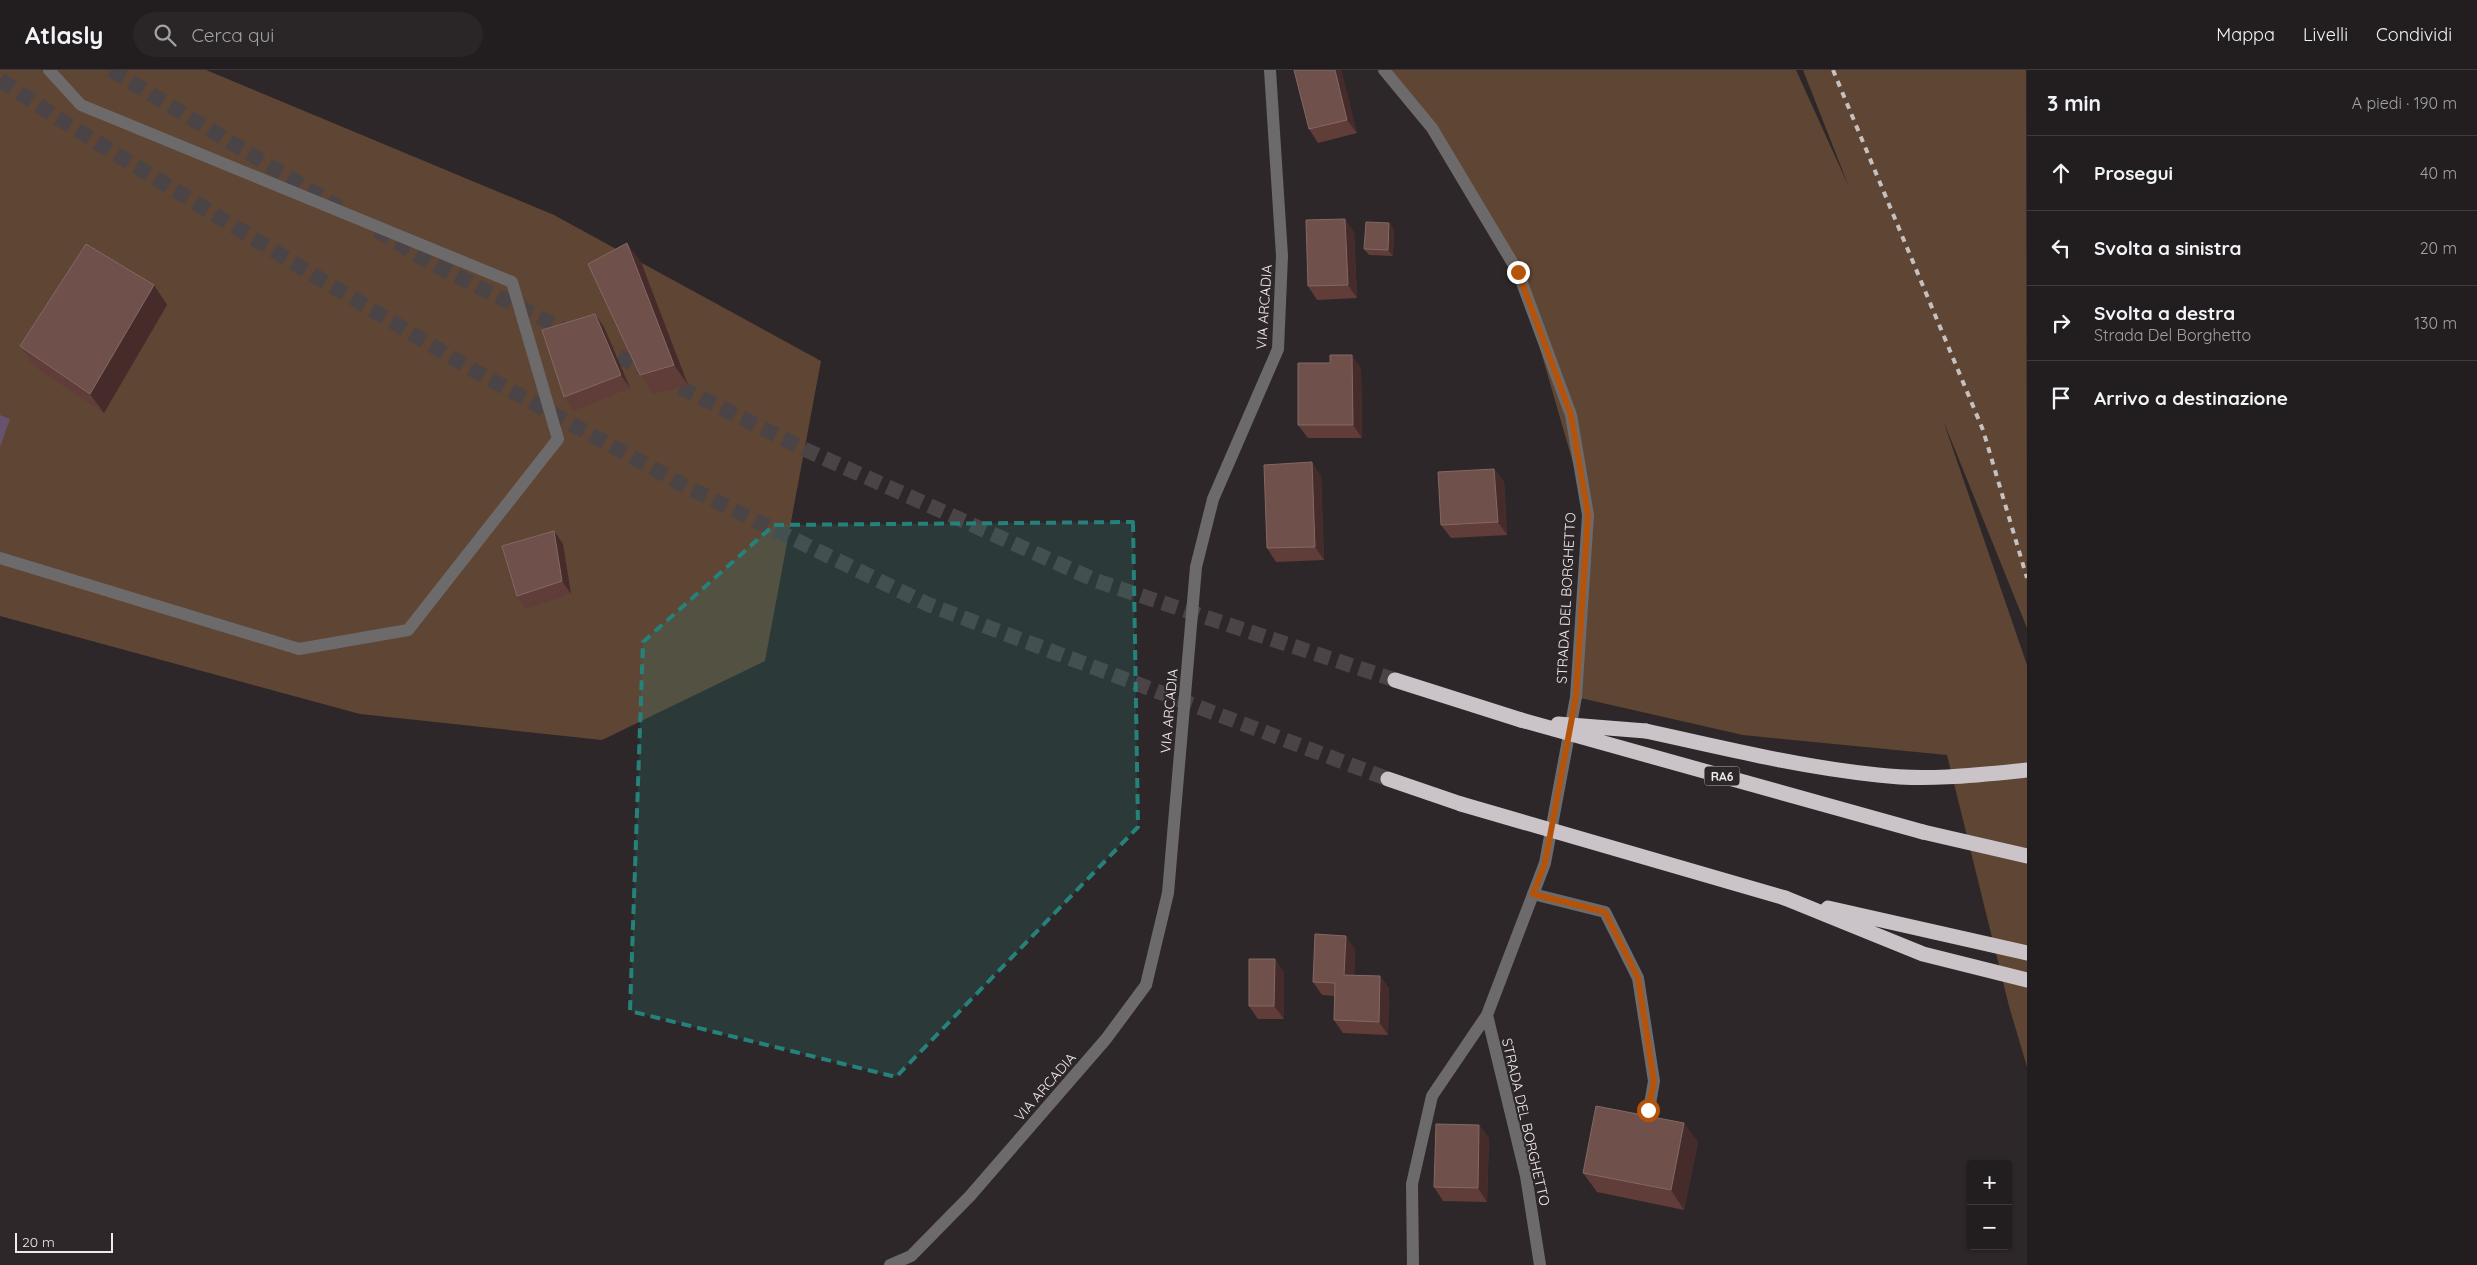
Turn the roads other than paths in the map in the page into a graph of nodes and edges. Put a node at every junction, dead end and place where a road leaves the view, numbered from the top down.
1 (49, 70) edge
2 (1270, 70) edge
3 (1384, 70) edge
4 (0, 558) edge
5 (1395, 680) tunnel mouth
6 (1521, 720) junction
7 (2027, 770) edge
8 (1388, 779) tunnel mouth
9 (2027, 856) edge
10 (1533, 894) junction
11 (1785, 898) junction
12 (2027, 953) edge
13 (2027, 980) edge
14 (1487, 1015) junction
15 (1648, 1110) dead end
16 (890, 1265) edge
17 (1413, 1265) edge
18 (1540, 1265) edge

1 - 4 street
2 - 16 street, VIA ARCADIA
3 - 10 street, STRADA DEL BORGHETTO
5 - 6 highway, RA6
6 - 7 highway, bridge
6 - 9 highway, RA6, bridge
8 - 11 highway, bridge
10 - 14 street, STRADA DEL BORGHETTO
10 - 15 street
11 - 12 highway
11 - 13 highway
14 - 17 street, STRADA DEL BORGHETTO
14 - 18 street, STRADA DEL BORGHETTO

